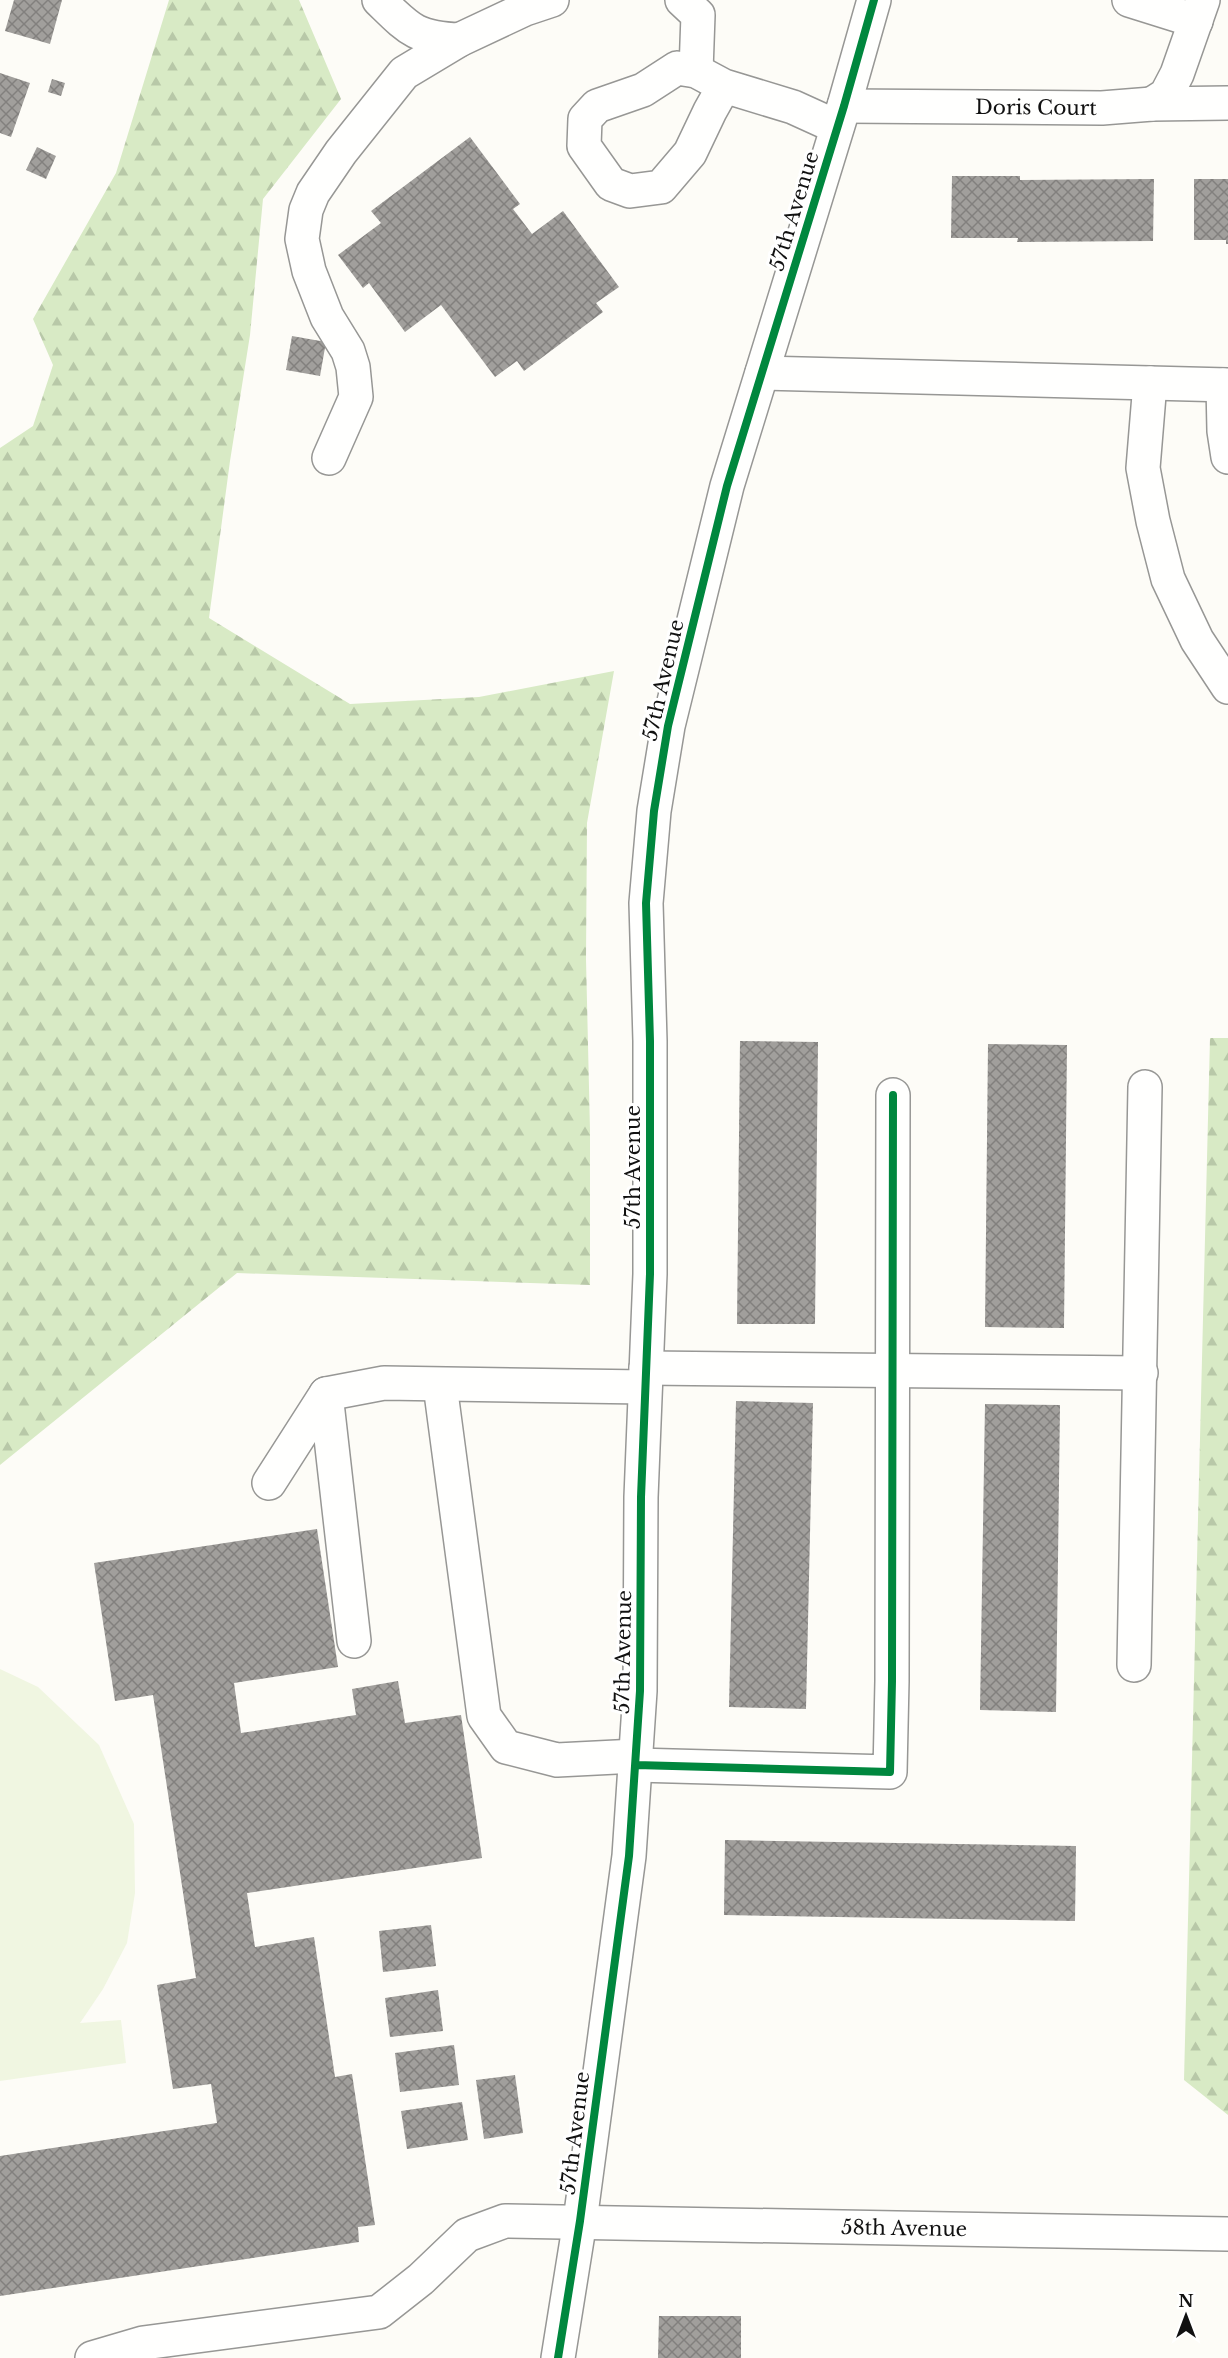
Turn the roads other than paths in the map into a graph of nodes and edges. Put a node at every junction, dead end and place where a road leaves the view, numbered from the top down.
1 (379, 0) edge
2 (552, 0) edge
3 (682, 0) edge
4 (874, 0) edge
5 (1129, 0) edge
6 (1199, 10) edge
7 (459, 40) junction
8 (696, 71) junction
9 (724, 87) junction
10 (1228, 103) edge
11 (1152, 104) junction
12 (840, 117) junction
13 (762, 373) junction
14 (1150, 383) junction
15 (1226, 385) edge
16 (1228, 457) edge
17 (329, 458) dead end
18 (1228, 687) edge
19 (1145, 1087) dead end
20 (893, 1095) dead end
21 (892, 1370) junction
22 (1141, 1373) junction
23 (646, 1377) junction
24 (440, 1384) junction
25 (326, 1394) junction
26 (269, 1483) dead end
27 (354, 1641) dead end
28 (1134, 1665) dead end
29 (636, 1760) junction
30 (580, 2221) junction
31 (1228, 2234) edge
32 (92, 2358) edge
33 (558, 2358) edge

1 - 7 street
2 - 7 street
3 - 8 street
4 - 12 street, 57th Avenue
5 - 6 street
6 - 11 street
7 - 17 street
8 - 9 street
8 - 9 street
9 - 12 street
10 - 11 street, Doris Court
11 - 12 street, Doris Court
12 - 13 street, 57th Avenue
13 - 14 street
13 - 23 street, 57th Avenue
14 - 15 street
14 - 18 street
15 - 16 street
19 - 22 street
20 - 21 street
21 - 22 street
21 - 23 street
21 - 29 street
22 - 28 street
23 - 24 street
23 - 29 street, 57th Avenue
24 - 25 street
24 - 29 street
25 - 26 street
25 - 27 street
29 - 30 street, 57th Avenue
30 - 31 street, 58th Avenue
30 - 32 street, 58th Avenue
30 - 33 street, 57th Avenue

